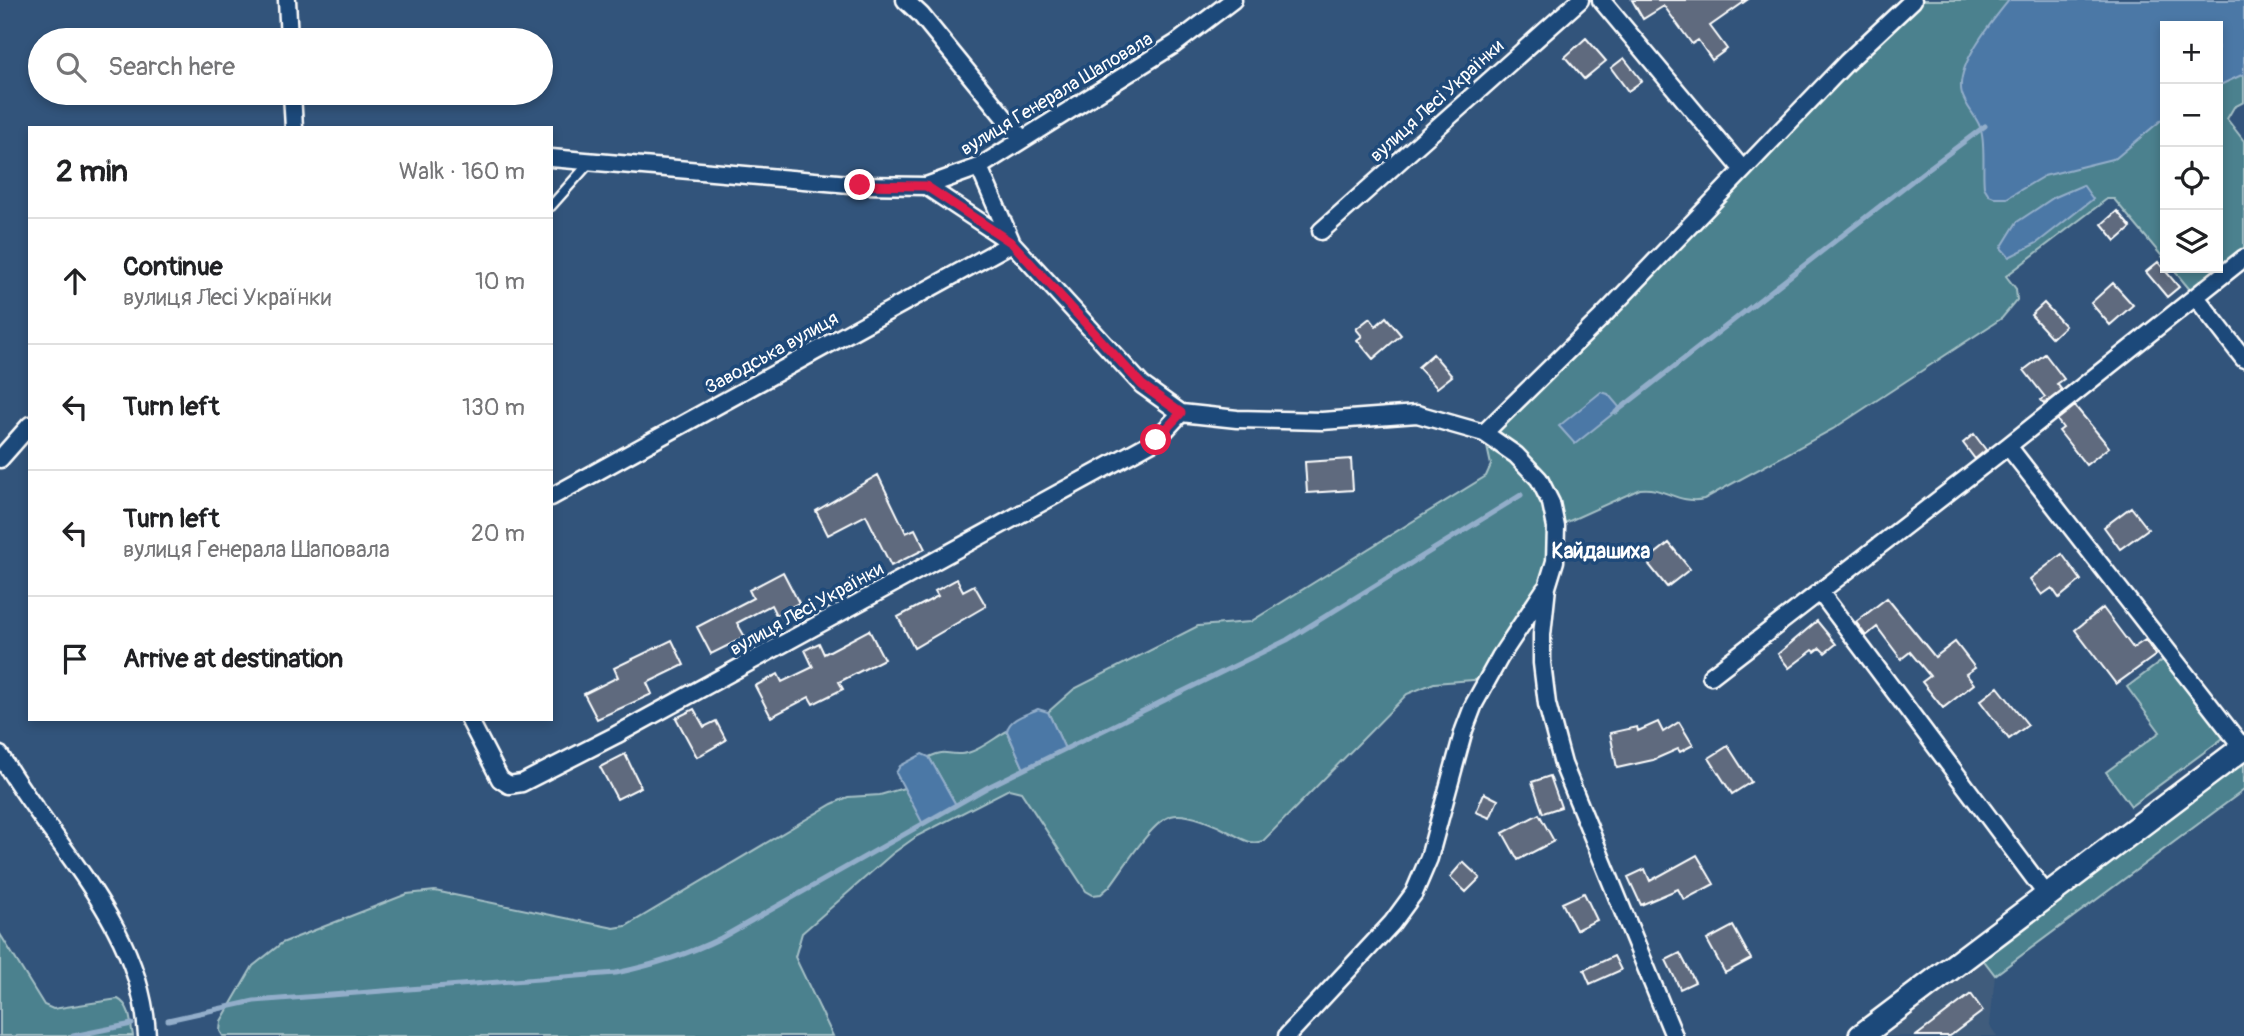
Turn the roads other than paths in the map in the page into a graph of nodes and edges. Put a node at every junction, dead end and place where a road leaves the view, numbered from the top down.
1 (287, 0) edge
2 (905, 0) edge
3 (1233, 0) edge
4 (1580, 0) edge
5 (1601, 0) edge
6 (1913, 0) edge
7 (288, 28) edge
8 (293, 105) edge
9 (294, 126) edge
10 (1022, 139) junction
11 (553, 158) edge
12 (592, 161) junction
13 (979, 167) junction
14 (1743, 170) junction
15 (926, 186) junction
16 (553, 204) edge
17 (1321, 231) dead end
18 (1012, 243) junction
19 (2244, 258) edge
20 (2196, 297) junction
21 (2244, 359) edge
22 (1181, 413) junction
23 (28, 427) edge
24 (1484, 433) junction
25 (2008, 446) junction
26 (0, 459) edge
27 (553, 497) edge
28 (1547, 587) junction
29 (1821, 592) junction
30 (1711, 676) dead end
31 (470, 721) edge
32 (2244, 747) edge
33 (0, 755) edge
34 (2046, 894) junction
35 (147, 1036) edge
36 (1287, 1036) edge
37 (1674, 1036) edge
38 (1861, 1036) edge

1 - 7 street
2 - 10 street
3 - 10 street, вулиця Генерала Шаповала
4 - 17 street, вулиця Лесі Українки
5 - 14 street
6 - 14 street
8 - 9 street
10 - 13 street, вулиця Генерала Шаповала
11 - 12 street, вулиця Генерала Шаповала
12 - 15 street, вулиця Генерала Шаповала
12 - 16 lane
13 - 15 street, вулиця Генерала Шаповала
13 - 18 street
14 - 24 street
15 - 18 street
18 - 22 street
18 - 27 street, Заводська вулиця
19 - 20 street
20 - 21 street
20 - 25 street
22 - 24 street
22 - 31 street, вулиця Лесі Українки
23 - 26 street
24 - 28 street
25 - 29 street
25 - 32 street
28 - 36 street
28 - 37 street
29 - 30 street
29 - 34 street
32 - 34 main road
33 - 35 street
34 - 38 main road

